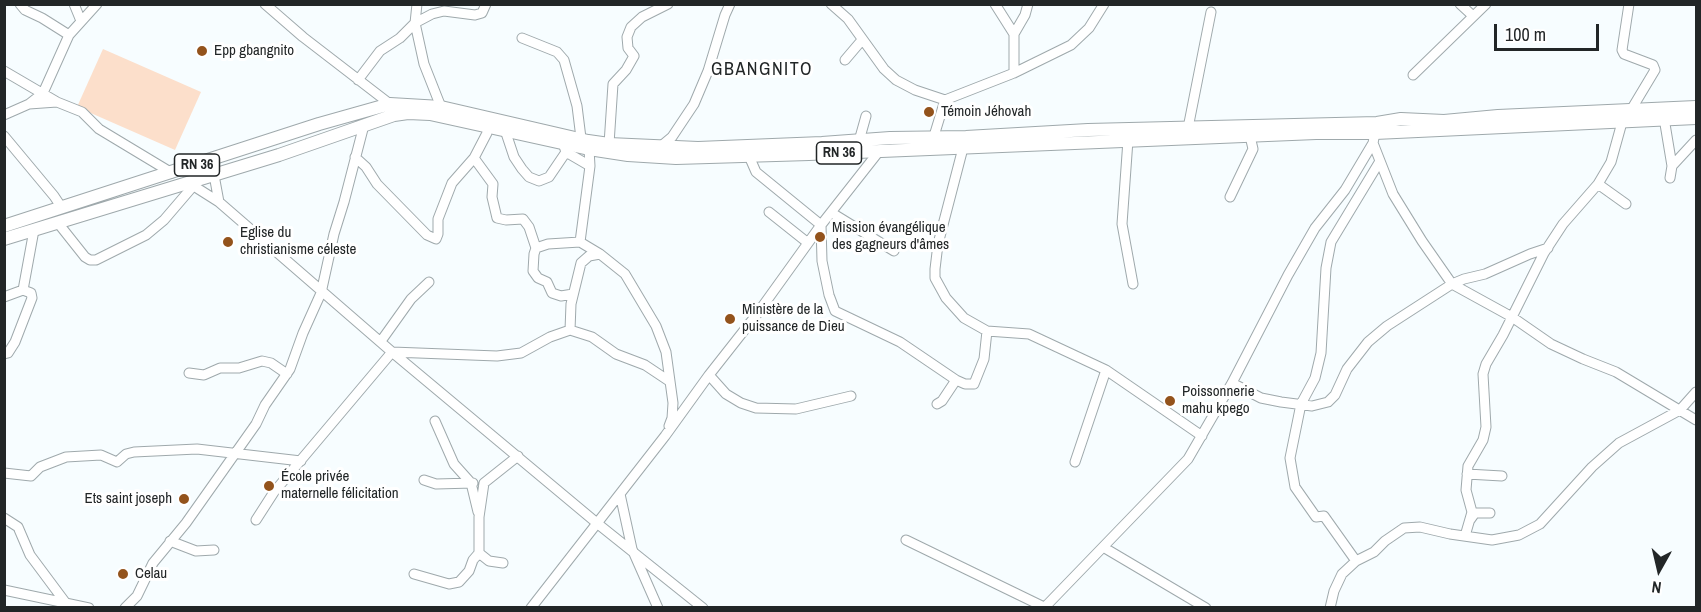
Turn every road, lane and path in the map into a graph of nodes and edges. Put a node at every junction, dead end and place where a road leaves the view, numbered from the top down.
1 (21, 4) edge
2 (74, 4) edge
3 (97, 4) edge
4 (265, 4) edge
5 (285, 4) edge
6 (417, 4) edge
7 (486, 4) edge
8 (668, 4) edge
9 (725, 4) edge
10 (730, 4) edge
11 (831, 4) edge
12 (995, 4) edge
13 (1028, 4) edge
14 (1104, 4) edge
15 (1460, 4) edge
16 (1486, 4) edge
17 (1629, 4) edge
18 (1211, 12) dead end
19 (276, 13) junction
20 (725, 15) junction
21 (1473, 16) junction
22 (81, 21) junction
23 (416, 23) junction
24 (1014, 34) junction
25 (69, 35) junction
26 (522, 38) dead end
27 (862, 40) junction
28 (845, 60) dead end
29 (4, 71) edge
30 (1014, 73) junction
31 (1413, 75) dead end
32 (358, 80) junction
33 (43, 93) junction
34 (945, 100) junction
35 (57, 102) junction
36 (29, 104) junction
37 (390, 104) junction
38 (441, 107) junction
39 (1696, 107) edge
40 (1631, 110) junction
41 (4, 115) edge
42 (866, 117) dead end
43 (1664, 118) junction
44 (1696, 118) edge
45 (1619, 120) junction
46 (364, 125) junction
47 (487, 127) junction
48 (1188, 128) junction
49 (506, 130) junction
50 (4, 136) edge
51 (934, 136) junction
52 (1250, 136) junction
53 (1374, 138) junction
54 (1128, 140) junction
55 (1696, 140) edge
56 (609, 144) junction
57 (588, 145) junction
58 (660, 147) junction
59 (565, 148) junction
60 (963, 148) junction
61 (863, 152) junction
62 (356, 156) junction
63 (749, 156) junction
64 (474, 158) junction
65 (1380, 161) junction
66 (590, 166) junction
67 (1672, 166) junction
68 (172, 173) junction
69 (214, 175) junction
70 (1670, 178) dead end
71 (191, 184) junction
72 (1598, 184) junction
73 (1230, 197) dead end
74 (219, 202) junction
75 (1626, 204) dead end
76 (62, 208) junction
77 (769, 212) dead end
78 (832, 213) junction
79 (58, 223) junction
80 (821, 225) junction
81 (4, 226) edge
82 (34, 230) junction
83 (4, 239) edge
84 (580, 242) junction
85 (808, 243) junction
86 (536, 248) junction
87 (1548, 248) junction
88 (894, 251) dead end
89 (600, 254) junction
90 (429, 282) dead end
91 (1133, 284) dead end
92 (1452, 284) junction
93 (23, 290) junction
94 (321, 293) junction
95 (573, 294) junction
96 (4, 297) edge
97 (1512, 317) junction
98 (570, 330) junction
99 (987, 331) junction
100 (381, 341) junction
101 (392, 352) junction
102 (4, 354) edge
103 (1106, 370) junction
104 (189, 373) dead end
105 (287, 374) junction
106 (709, 375) junction
107 (957, 380) junction
108 (669, 381) junction
109 (1232, 383) junction
110 (1696, 392) edge
111 (851, 396) dead end
112 (937, 404) dead end
113 (1301, 404) junction
114 (1680, 410) junction
115 (1696, 420) edge
116 (435, 421) dead end
117 (665, 436) junction
118 (1202, 436) junction
119 (234, 454) junction
120 (518, 456) junction
121 (301, 461) junction
122 (1075, 462) dead end
123 (4, 473) edge
124 (1467, 474) junction
125 (1502, 476) dead end
126 (423, 480) dead end
127 (471, 483) junction
128 (484, 483) junction
129 (620, 494) junction
130 (1490, 513) dead end
131 (479, 517) junction
132 (4, 518) edge
133 (256, 520) dead end
134 (1470, 520) junction
135 (598, 524) junction
136 (1466, 536) junction
137 (906, 540) dead end
138 (170, 541) junction
139 (1103, 547) junction
140 (632, 549) junction
141 (214, 550) dead end
142 (479, 553) junction
143 (1356, 561) junction
144 (503, 563) dead end
145 (414, 574) dead end
146 (4, 590) edge
147 (65, 602) junction
148 (1044, 607) edge
149 (89, 608) edge
150 (125, 608) edge
151 (531, 608) edge
152 (658, 608) edge
153 (703, 608) edge
154 (1206, 608) edge
155 (1330, 608) edge

1 - 25 street
2 - 22 street
3 - 22 street
4 - 19 street
5 - 19 street
6 - 23 street
7 - 23 street
8 - 56 street
9 - 20 street
10 - 20 street
11 - 27 street
12 - 24 street
13 - 24 street
14 - 30 street
15 - 21 street
16 - 21 street
17 - 40 street
18 - 48 street
19 - 32 street
20 - 58 street
21 - 31 street
22 - 25 street
23 - 32 street
23 - 38 street
24 - 30 street
25 - 33 street
26 - 57 street
27 - 28 street
27 - 34 street
29 - 33 street
30 - 34 street
32 - 37 street
33 - 35 street
33 - 36 street
34 - 51 street
35 - 36 street
35 - 68 street
36 - 41 street
37 - 38 main road, RN 36
37 - 68 main road, RN 36
38 - 57 main road, RN 36
39 - 40 main road, RN 36
40 - 48 main road, RN 36
42 - 61 street
43 - 44 main road, RN 36
43 - 45 main road, RN 36
43 - 67 street
45 - 53 main road, RN 36
45 - 72 street
46 - 47 main road, RN 36
46 - 62 street
46 - 69 main road, RN 36
47 - 49 main road, RN 36
47 - 64 street
48 - 51 main road, RN 36
49 - 59 main road, RN 36
49 - 59 street
50 - 76 street
51 - 61 main road, RN 36
52 - 53 main road, RN 36
52 - 54 main road, RN 36
52 - 73 street
53 - 65 street
53 - 109 street
54 - 60 main road, RN 36
54 - 91 street
55 - 67 street
56 - 57 main road, RN 36
56 - 58 main road, RN 36
57 - 59 main road, RN 36
57 - 63 main road, RN 36
57 - 66 street
58 - 61 main road, RN 36
59 - 66 street
60 - 61 main road, RN 36
60 - 99 street
61 - 63 main road, RN 36
61 - 78 street
62 - 64 street
62 - 94 street
63 - 80 street
64 - 86 street
65 - 92 street
65 - 113 street
66 - 84 street
67 - 70 street
68 - 76 main road, RN 36
69 - 71 main road, RN 36
69 - 74 street
71 - 74 street
71 - 79 main road, RN 36
71 - 79 street
72 - 75 street
72 - 87 street
74 - 94 street
76 - 81 main road, RN 36
77 - 85 street
78 - 80 street
78 - 88 street
79 - 82 main road, RN 36
80 - 85 street
80 - 107 street
82 - 83 main road, RN 36
82 - 93 street
84 - 86 street
84 - 89 street
85 - 106 street
86 - 95 street
87 - 92 street
87 - 97 street
89 - 95 street
89 - 108 street
90 - 100 street
92 - 97 street
92 - 113 street
93 - 96 street
93 - 102 street
94 - 100 street
94 - 105 street
95 - 98 street
97 - 114 street
97 - 124 street
98 - 101 street
98 - 108 street
99 - 103 street
99 - 107 street
100 - 101 street
101 - 120 street
101 - 121 street
103 - 118 street
103 - 122 street
104 - 105 street
105 - 119 street
106 - 111 street
106 - 117 street
107 - 112 street
108 - 117 street
109 - 113 street
109 - 118 street
110 - 114 street
113 - 143 street
114 - 115 street
114 - 136 street
116 - 127 street
117 - 129 street
118 - 139 street
119 - 121 street
119 - 123 street
119 - 138 street
120 - 128 street
120 - 135 street
121 - 133 street
124 - 125 street
124 - 134 street
126 - 127 street
127 - 128 street
127 - 131 street
128 - 131 street
129 - 135 street
129 - 140 street
130 - 134 street
131 - 142 street
132 - 147 street
134 - 136 street
135 - 140 street
135 - 151 street
136 - 143 street
137 - 148 street
138 - 141 street
138 - 150 street
139 - 148 street
139 - 154 street
140 - 152 street
140 - 153 street
142 - 144 street
142 - 145 street
143 - 155 street
146 - 147 street
147 - 149 street

